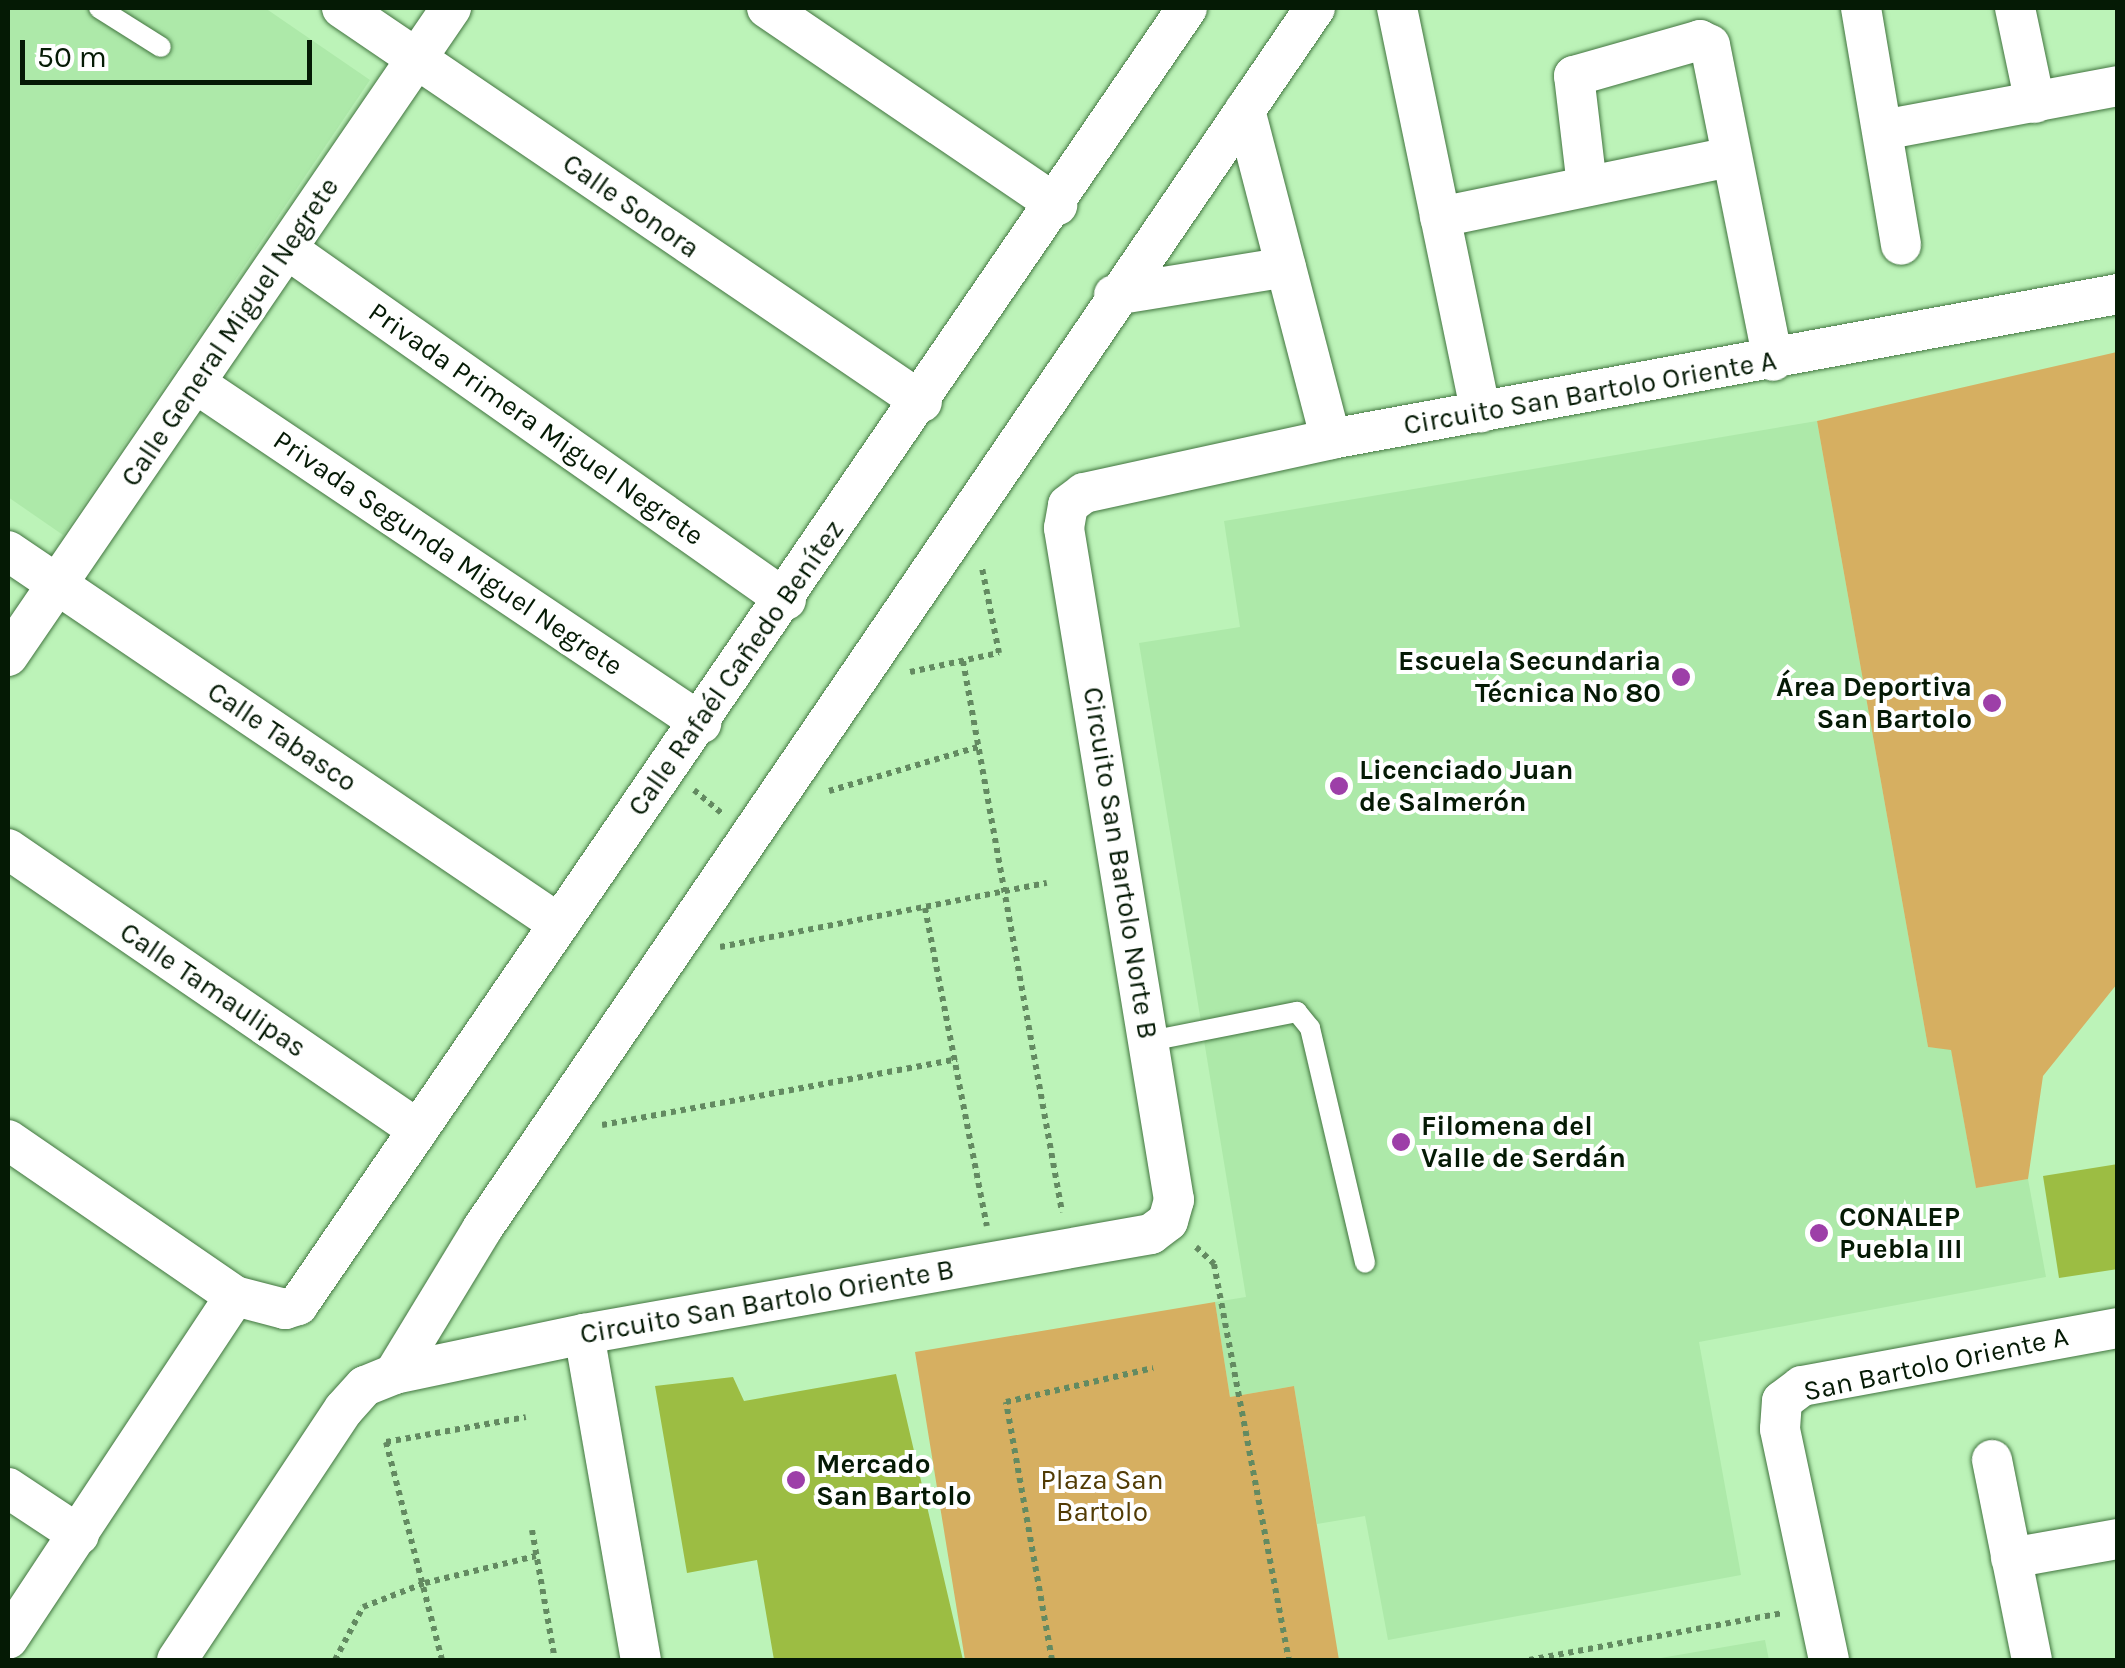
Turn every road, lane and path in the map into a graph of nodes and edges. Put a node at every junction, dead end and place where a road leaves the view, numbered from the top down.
1 (99, 8) edge
2 (342, 8) edge
3 (452, 8) edge
4 (768, 8) edge
5 (1315, 8) edge
6 (1397, 8) edge
7 (1861, 8) edge
8 (2015, 8) edge
9 (1181, 9) edge
10 (161, 47) dead end
11 (417, 58) junction
12 (2118, 86) edge
13 (2035, 103) junction
14 (1246, 110) junction
15 (1884, 130) junction
16 (1731, 157) junction
17 (1588, 186) junction
18 (1057, 205) junction
19 (1440, 217) junction
20 (1901, 245) dead end
21 (286, 249) junction
22 (1286, 267) junction
23 (1114, 294) junction
24 (2118, 294) edge
25 (1773, 361) junction
26 (196, 383) junction
27 (922, 402) junction
28 (1481, 412) junction
29 (1332, 440) junction
30 (1068, 505) joint
31 (970, 514) junction
32 (8, 551) edge
33 (58, 585) junction
34 (786, 600) junction
35 (8, 656) edge
36 (963, 661) junction
37 (856, 684) junction
38 (702, 723) junction
39 (982, 746) junction
40 (668, 769) junction
41 (761, 823) junction
42 (8, 849) edge
43 (1046, 883) dead end
44 (1008, 892) junction
45 (925, 908) junction
46 (556, 922) junction
47 (670, 956) junction
48 (1150, 1040) junction
49 (957, 1059) junction
50 (418, 1130) junction
51 (547, 1135) junction
52 (8, 1140) edge
53 (1168, 1221) junction
54 (1070, 1248) junction
55 (992, 1262) junction
56 (1365, 1263) dead end
57 (254, 1301) junction
58 (2118, 1328) edge
59 (584, 1334) junction
60 (1153, 1368) dead end
61 (380, 1380) junction
62 (526, 1417) dead end
63 (1992, 1460) dead end
64 (8, 1488) edge
65 (532, 1530) dead end
66 (79, 1535) junction
67 (2118, 1539) edge
68 (536, 1556) junction
69 (2011, 1558) junction
70 (425, 1583) junction
71 (1818, 1606) junction
72 (8, 1638) edge
73 (177, 1660) edge
74 (334, 1660) edge
75 (442, 1660) edge
76 (555, 1660) edge
77 (641, 1660) edge
78 (1052, 1660) edge
79 (1289, 1660) edge
80 (1529, 1660) edge
81 (1829, 1660) edge
82 (2032, 1660) edge

1 - 10 lane
2 - 11 street, Calle Sonora
3 - 11 street, Calle General Miguel Negrete
4 - 18 street
5 - 14 street
6 - 19 street
7 - 15 street
8 - 13 street
9 - 18 street, Calle Rafaél Cañedo Benítez
11 - 21 street, Calle General Miguel Negrete
11 - 27 street, Calle Sonora
12 - 13 street
13 - 15 street
14 - 22 street
14 - 23 street
15 - 20 street
16 - 17 street
16 - 17 street
16 - 25 street
17 - 19 street
18 - 27 street, Calle Rafaél Cañedo Benítez
19 - 28 street
21 - 26 street, Calle General Miguel Negrete
21 - 34 street, Privada Primera Miguel Negrete
22 - 23 street
22 - 29 street
23 - 31 street
24 - 25 street, Circuito San Bartolo Oriente A
25 - 28 street, Circuito San Bartolo Oriente A
26 - 33 street, Calle General Miguel Negrete
26 - 38 street, Privada Segunda Miguel Negrete
27 - 34 street, Calle Rafaél Cañedo Benítez
28 - 29 street, Circuito San Bartolo Oriente A
29 - 30 street, Circuito San Bartolo Oriente A
30 - 48 street, Circuito San Bartolo Norte B
31 - 36 path
31 - 37 street
32 - 33 street, Calle Tabasco
33 - 35 street, Calle General Miguel Negrete
33 - 46 street, Calle Tabasco
34 - 38 street, Calle Rafaél Cañedo Benítez
36 - 37 path
36 - 39 path
37 - 41 street
38 - 40 street, Calle Rafaél Cañedo Benítez
39 - 41 path
39 - 44 path
40 - 41 path
40 - 46 street, Calle Rafaél Cañedo Benítez
41 - 47 street
42 - 50 street, Calle Tamaulipas
43 - 44 path
44 - 45 path
44 - 54 path
45 - 47 path
45 - 49 path
46 - 50 street, Calle Rafaél Cañedo Benítez
47 - 51 street
48 - 53 street, Circuito San Bartolo Norte B
48 - 56 lane
49 - 51 path
49 - 55 path
50 - 57 street, Calle Rafaél Cañedo Benítez
51 - 61 street
52 - 57 street
53 - 54 street, Circuito San Bartolo Oriente B
53 - 79 path
54 - 55 street, Circuito San Bartolo Oriente B
55 - 59 street, Circuito San Bartolo Oriente B
57 - 66 street, Calle Rafaél Cañedo Benítez
58 - 71 street, San Bartolo Oriente A
59 - 61 street, Circuito San Bartolo Oriente B
59 - 77 street
60 - 78 path
61 - 73 street
62 - 70 path
63 - 69 street
64 - 66 street
65 - 68 path
66 - 72 street, Calle Rafaél Cañedo Benítez
67 - 69 street
68 - 70 path
68 - 76 path
69 - 82 street
70 - 74 path
70 - 75 path
71 - 80 path
71 - 81 street, San Bartolo Oriente A

